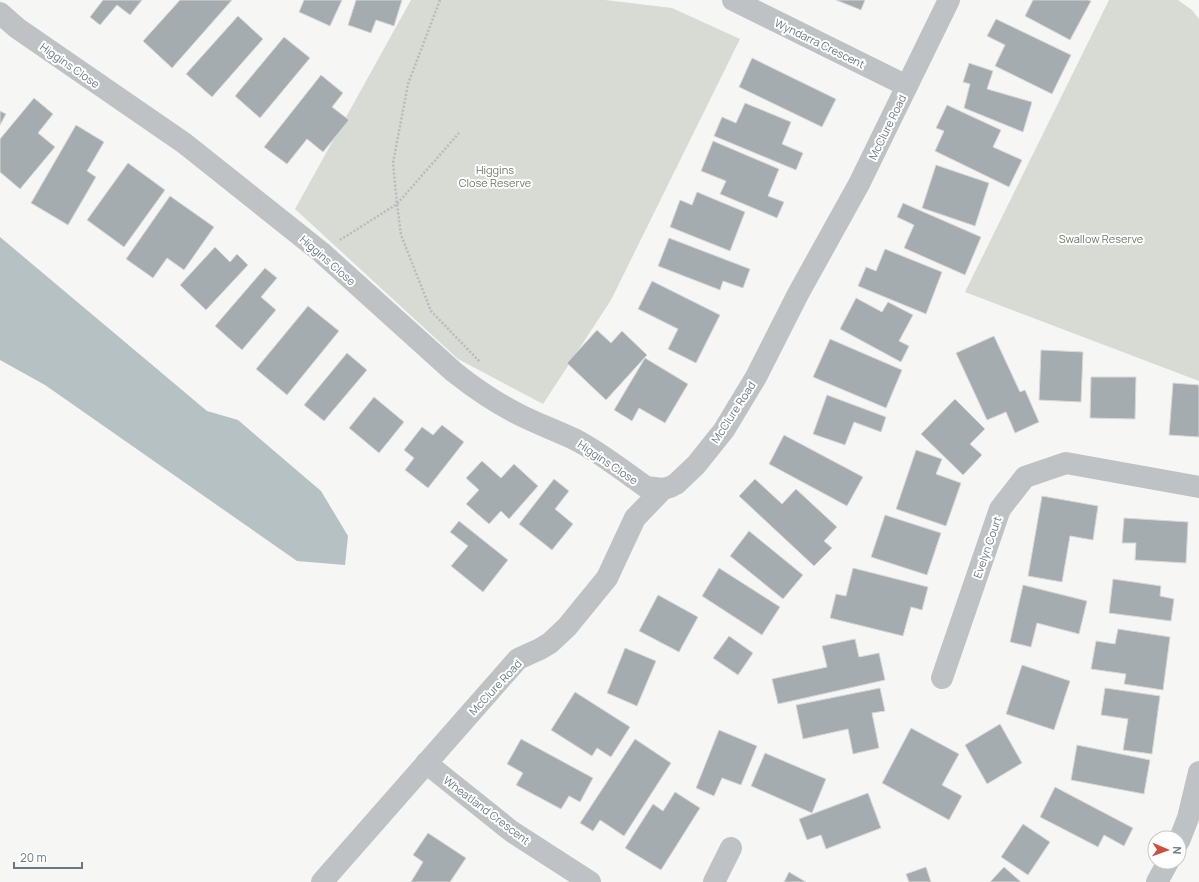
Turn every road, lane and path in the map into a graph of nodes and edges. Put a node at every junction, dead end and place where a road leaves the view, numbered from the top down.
1 (440, 0) edge
2 (733, 0) edge
3 (950, 0) edge
4 (0, 13) edge
5 (907, 86) junction
6 (459, 133) dead end
7 (397, 204) junction
8 (321, 252) junction
9 (482, 367) dead end
10 (1199, 487) edge
11 (663, 489) junction
12 (942, 678) dead end
13 (426, 763) junction
14 (1199, 772) edge
15 (1183, 830) edge
16 (731, 848) dead end
17 (1164, 870) edge
18 (322, 882) edge
19 (590, 882) edge
20 (714, 882) edge
21 (1157, 882) edge

1 - 7 path
2 - 5 street, Wyndarra Crescent
3 - 5 street, McClure Road
4 - 8 street, Higgins Close
5 - 11 street, McClure Road
6 - 7 path
7 - 8 path
7 - 9 path
8 - 11 street, Higgins Close
10 - 12 street, Evelyn Court
11 - 13 street, McClure Road
13 - 18 street, McClure Road
13 - 19 street, Wheatland Crescent
14 - 15 street
16 - 20 street
17 - 21 street

